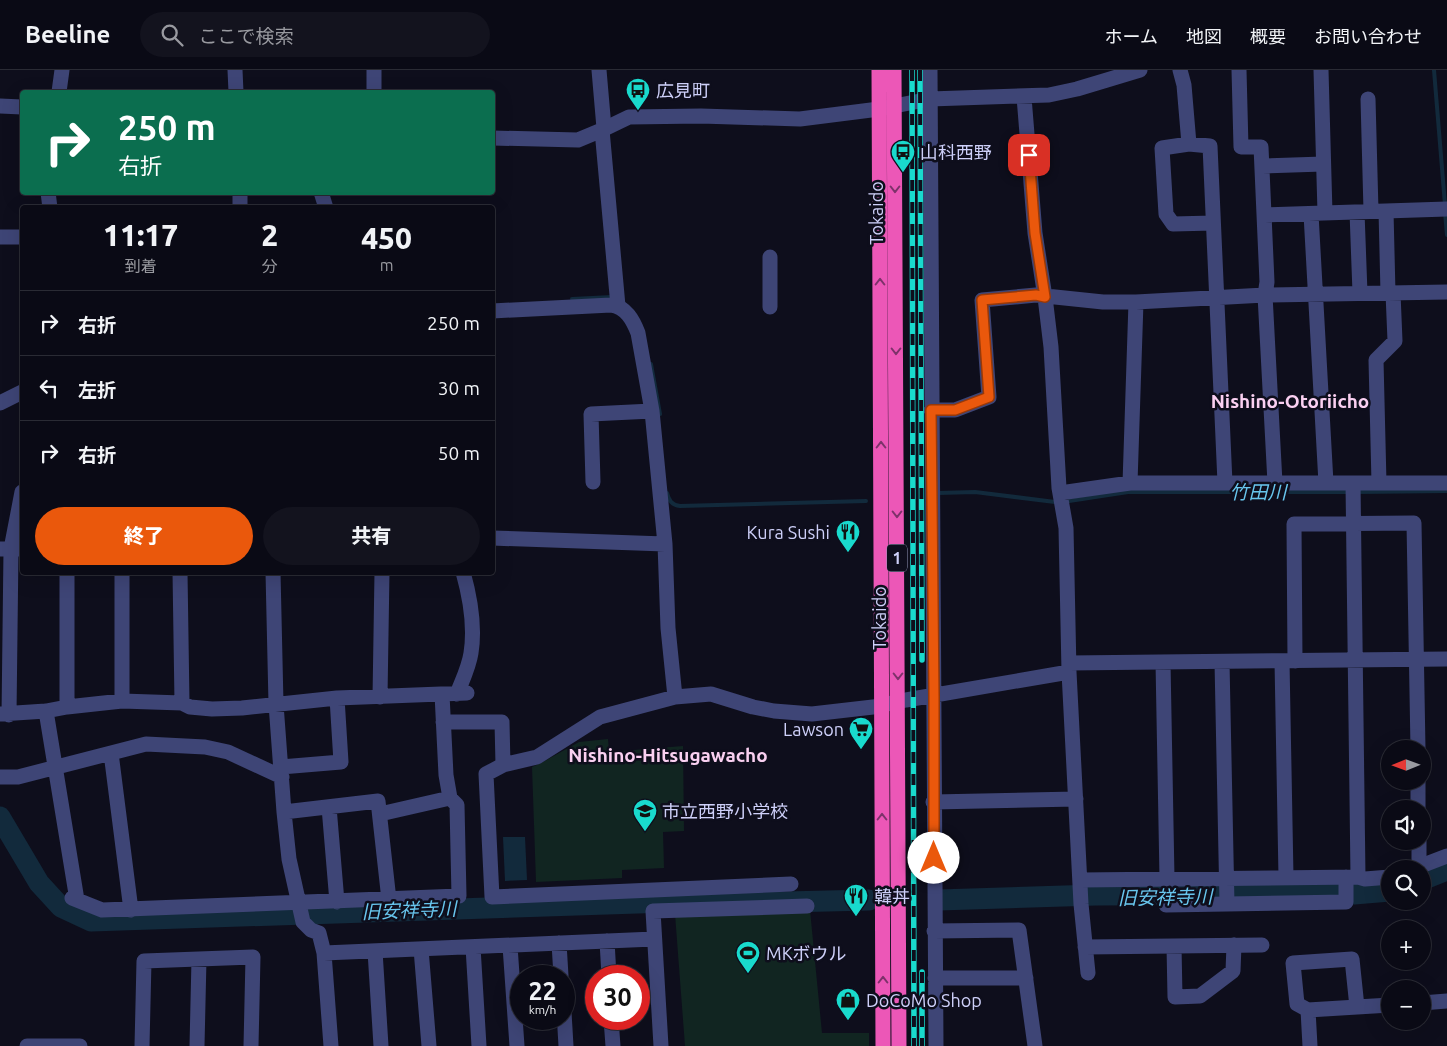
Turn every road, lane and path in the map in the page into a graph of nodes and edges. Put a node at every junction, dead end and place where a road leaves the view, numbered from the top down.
1 (62, 70) edge
2 (235, 70) edge
3 (374, 70) edge
4 (599, 70) edge
5 (879, 70) edge
6 (894, 70) edge
7 (930, 70) edge
8 (1140, 70) edge
9 (1180, 70) edge
10 (1239, 70) edge
11 (1321, 70) edge
12 (58, 90) edge
13 (236, 90) edge
14 (374, 90) edge
15 (1024, 97) junction
16 (930, 99) junction
17 (1368, 99) dead end
18 (0, 106) edge
19 (20, 107) edge
20 (887, 108) junction
21 (603, 129) junction
22 (495, 138) edge
23 (1189, 144) junction
24 (1323, 164) junction
25 (1262, 166) junction
26 (1444, 209) edge
27 (1371, 212) junction
28 (1318, 213) junction
29 (1265, 215) junction
30 (1213, 223) junction
31 (0, 237) edge
32 (20, 237) edge
33 (770, 257) dead end
34 (1447, 292) edge
35 (1360, 293) junction
36 (1391, 293) junction
37 (1265, 295) junction
38 (1316, 295) junction
39 (1045, 297) junction
40 (1215, 297) junction
41 (617, 300) junction
42 (1136, 302) junction
43 (770, 307) dead end
44 (495, 311) edge
45 (20, 393) edge
46 (0, 403) edge
47 (652, 410) junction
48 (931, 410) junction
49 (593, 482) dead end
50 (1130, 483) junction
51 (1225, 483) junction
52 (1276, 483) junction
53 (1326, 483) junction
54 (1379, 483) junction
55 (1447, 483) edge
56 (1353, 489) junction
57 (1060, 493) junction
58 (20, 502) edge
59 (1354, 524) junction
60 (495, 538) edge
61 (665, 544) junction
62 (11, 549) edge
63 (67, 575) edge
64 (122, 575) edge
65 (180, 575) edge
66 (273, 575) edge
67 (382, 575) edge
68 (464, 575) edge
69 (1447, 659) edge
70 (1355, 660) junction
71 (1416, 660) junction
72 (1288, 661) junction
73 (1163, 662) junction
74 (1222, 662) junction
75 (1069, 668) junction
76 (455, 694) junction
77 (675, 696) junction
78 (934, 696) junction
79 (380, 697) junction
80 (337, 698) junction
81 (122, 701) junction
82 (898, 702) junction
83 (182, 704) junction
84 (276, 704) junction
85 (882, 706) junction
86 (67, 707) junction
87 (46, 712) junction
88 (5, 715) edge
89 (443, 722) junction
90 (1418, 740) edge
91 (111, 753) junction
92 (503, 765) junction
93 (56, 767) junction
94 (281, 772) junction
95 (1, 777) edge
96 (450, 798) junction
97 (1076, 799) junction
98 (933, 802) junction
99 (329, 807) junction
100 (284, 812) junction
101 (380, 814) junction
102 (1447, 856) edge
103 (1431, 862) edge
104 (1286, 877) junction
105 (1167, 878) junction
106 (1381, 878) edge
107 (1226, 882) junction
108 (791, 884) dead end
109 (1349, 884) junction
110 (690, 888) junction
111 (1080, 891) junction
112 (389, 900) junction
113 (337, 902) junction
114 (298, 903) junction
115 (1227, 904) junction
116 (1166, 905) dead end
117 (807, 906) dead end
118 (131, 910) junction
119 (691, 910) junction
120 (934, 931) junction
121 (654, 939) junction
122 (607, 941) junction
123 (559, 943) junction
124 (1262, 945) dead end
125 (510, 946) junction
126 (1174, 946) junction
127 (1234, 946) junction
128 (473, 947) junction
129 (1085, 947) junction
130 (421, 949) junction
131 (375, 951) junction
132 (324, 953) junction
133 (199, 959) junction
134 (560, 965) edge
135 (608, 965) edge
136 (1088, 972) dead end
137 (935, 978) junction
138 (1026, 978) junction
139 (1447, 1001) edge
140 (1431, 1002) edge
141 (1381, 1006) edge
142 (1357, 1007) junction
143 (1308, 1010) junction
144 (565, 1030) edge
145 (612, 1030) edge
146 (27, 1046) edge
147 (80, 1046) edge
148 (142, 1046) edge
149 (197, 1046) edge
150 (251, 1046) edge
151 (332, 1046) edge
152 (381, 1046) edge
153 (428, 1046) edge
154 (479, 1046) edge
155 (517, 1046) edge
156 (566, 1046) edge
157 (613, 1046) edge
158 (661, 1046) edge
159 (883, 1046) edge
160 (899, 1046) edge
161 (936, 1046) edge
162 (1034, 1046) edge
163 (1310, 1046) edge

1 - 12 street
2 - 13 street
3 - 14 street
4 - 21 street
5 - 20 highway, Tokaido / 1
6 - 20 highway, Tokaido / 1
7 - 16 street
8 - 15 street
9 - 23 street
10 - 25 street
11 - 24 street
15 - 16 street
15 - 39 street
16 - 20 street
16 - 48 street
17 - 27 street
18 - 19 street
20 - 21 street
20 -> 82 highway, Tokaido / 1
85 -> 20 highway, Tokaido / 1
21 - 22 street
21 - 41 street
23 - 30 street
23 - 30 street
24 - 25 street
24 - 28 street
25 - 29 street
26 - 27 street
27 - 28 street
27 - 35 street
27 - 36 street
28 - 29 street
28 - 38 street
29 - 37 street
30 - 40 street
31 - 32 street
33 - 43 street
34 - 36 street
35 - 36 street
35 - 38 street
36 - 54 street
37 - 38 street
37 - 40 street
37 - 52 street
38 - 53 street
39 - 42 street
39 - 48 street
39 - 57 street
40 - 42 street
40 - 51 street
41 - 44 street
41 - 47 street
42 - 50 street
45 - 46 street
47 - 49 street
47 - 61 street
48 - 78 street
50 - 51 street
50 - 57 street
51 - 52 street
52 - 53 street
53 - 56 street
54 - 55 street
54 - 56 street
56 - 59 street
57 - 75 street
58 - 62 street
59 - 70 street
59 - 71 street
59 - 72 street
60 - 61 street
61 - 77 street
62 - 88 street
63 - 86 street
64 - 81 street
65 - 83 street
66 - 84 street
67 - 79 street
68 - 76 street
69 - 71 street
70 - 71 street
70 - 72 street
70 - 109 street
71 - 90 street
72 - 74 street
72 - 104 street
73 - 74 street
73 - 75 street
73 - 105 street
74 - 107 street
75 - 78 street
75 - 97 street
76 - 79 street
76 - 89 street
77 - 85 street
77 - 92 street
78 - 82 street
78 - 98 street
79 - 80 street
80 - 84 street
80 - 94 street
81 - 83 street
81 - 86 street
82 - 85 street
82 - 160 highway, Tokaido / 1
83 - 84 street
84 - 94 street
159 -> 85 highway, Tokaido / 1
86 - 87 street
87 - 88 street
87 - 93 street
89 - 92 street
89 - 96 street
91 - 93 street
91 - 94 street
91 - 118 street
92 - 110 street
93 - 95 street
93 - 118 street
94 - 100 street
96 - 101 street
96 - 112 street
97 - 98 street
97 - 111 street
98 - 120 street
99 - 100 street
99 - 101 street
99 - 113 street
100 - 114 street
101 - 112 street
102 - 103 street
104 - 107 street
104 - 109 street
105 - 107 street
105 - 111 street
106 - 109 street
107 - 115 street
108 - 110 street
109 - 115 street
110 - 119 street
111 - 129 street
112 - 113 street
113 - 114 street
114 - 118 street
114 - 132 street
115 - 116 street
117 - 119 street
119 - 121 street
120 - 137 street
120 - 138 street
121 - 122 street
121 - 158 street
122 - 123 street
122 - 135 street
123 - 125 street
123 - 134 street
124 - 127 street
125 - 128 street
125 - 155 street
126 - 127 street
126 - 127 street
126 - 129 street
128 - 130 street
128 - 154 street
129 - 136 street
130 - 131 street
130 - 153 street
131 - 132 street
131 - 152 street
132 - 151 street
133 - 148 street
133 - 149 street
133 - 150 street
137 - 138 street
137 - 161 street
138 - 162 street
139 - 140 street
141 - 142 street
142 - 143 street
142 - 143 street
143 - 163 street
144 - 156 street
145 - 157 street
146 - 147 street

